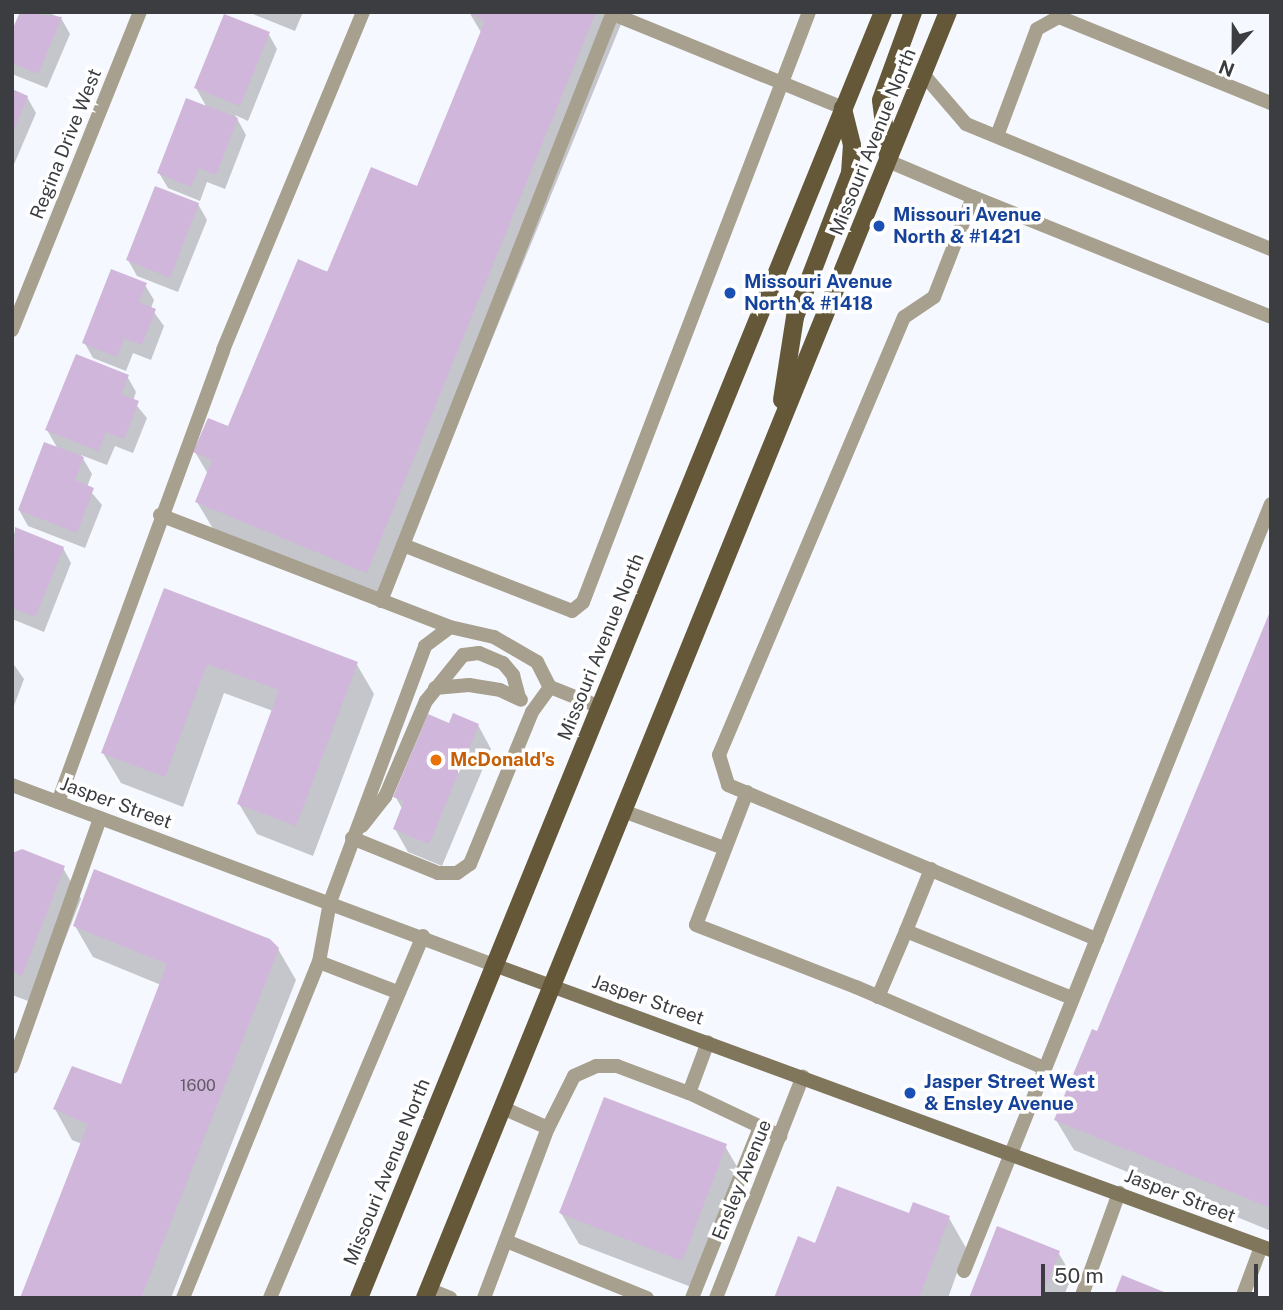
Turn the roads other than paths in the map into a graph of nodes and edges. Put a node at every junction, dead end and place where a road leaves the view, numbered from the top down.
1 (140, 12) edge
2 (363, 12) edge
3 (809, 12) edge
4 (883, 12) edge
5 (913, 12) edge
6 (948, 12) edge
7 (613, 13) edge
8 (923, 74) junction
9 (780, 83) junction
10 (1271, 103) edge
11 (843, 108) junction
12 (997, 136) junction
13 (888, 161) junction
14 (973, 197) junction
15 (1271, 249) edge
16 (1271, 317) edge
17 (12, 330) edge
18 (777, 431) junction
19 (1271, 504) edge
20 (160, 515) junction
21 (403, 545) junction
22 (381, 601) junction
23 (450, 627) junction
24 (550, 687) junction
25 (435, 688) junction
26 (519, 698) junction
27 (600, 707) junction
28 (532, 712) junction
29 (12, 785) edge
30 (747, 793) junction
31 (58, 802) junction
32 (623, 811) junction
33 (100, 818) junction
34 (352, 838) junction
35 (724, 848) junction
36 (931, 869) junction
37 (330, 902) junction
38 (906, 931) junction
39 (423, 936) junction
40 (1097, 939) junction
41 (319, 961) junction
42 (494, 965) junction
43 (553, 987) junction
44 (397, 992) junction
45 (878, 997) junction
46 (1073, 999) junction
47 (708, 1042) junction
48 (12, 1067) edge
49 (1044, 1068) junction
50 (803, 1076) junction
51 (689, 1093) junction
52 (503, 1108) junction
53 (760, 1127) junction
54 (548, 1128) junction
55 (780, 1136) junction
56 (1009, 1151) junction
57 (1119, 1193) junction
58 (506, 1241) junction
59 (1266, 1249) edge
60 (964, 1271) dead end
61 (426, 1294) edge
62 (183, 1298) edge
63 (270, 1298) edge
64 (359, 1298) edge
65 (450, 1298) edge
66 (484, 1298) edge
67 (647, 1298) edge
68 (692, 1298) edge
69 (716, 1298) edge
70 (1081, 1298) edge
71 (1242, 1298) edge

1 - 17 street, Regina Drive West
2 - 20 street
3 - 9 street
4 - 11 main road, Missouri Avenue North
5 - 13 main road
6 - 8 main road, Missouri Avenue North
7 - 9 street
7 - 21 street
8 - 12 street
8 - 13 main road, Missouri Avenue North
9 - 11 street
9 - 21 street
10 - 12 street
11 - 18 main road
11 - 27 main road, Missouri Avenue North
12 - 15 street
13 - 14 street
13 - 18 main road, Missouri Avenue North
14 - 16 street
14 - 30 street
18 - 32 main road, Missouri Avenue North
19 - 40 street
20 - 22 street
20 - 31 street
21 - 22 street
22 - 23 street
23 - 24 street
23 - 34 street
24 - 27 street
24 - 28 street
25 - 26 street
25 - 26 street
25 - 34 street
26 - 28 street
27 - 42 main road, Missouri Avenue North
28 - 34 street
29 - 31 street, Jasper Street
30 - 35 street
30 - 36 street
31 - 33 street, Jasper Street
32 - 35 street
32 - 43 main road, Missouri Avenue North
33 - 37 street, Jasper Street
33 - 48 street
34 - 37 street
35 - 45 street
36 - 38 street
36 - 40 street
37 - 39 street, Jasper Street
37 - 41 street
38 - 45 street
38 - 46 street
39 - 42 street, Jasper Street
39 - 44 street
40 - 46 street
41 - 44 street
41 - 62 street
42 - 43 street, Jasper Street
42 - 64 main road, Missouri Avenue North
43 - 47 street, Jasper Street
43 - 52 main road, Missouri Avenue North
44 - 63 street
45 - 49 street
46 - 49 street
47 - 50 street, Jasper Street
47 - 51 street
49 - 56 street
50 - 55 street, Ensley Avenue
50 - 56 street, Jasper Street
51 - 53 street
51 - 54 street
52 - 54 street
52 - 61 main road, Missouri Avenue North
53 - 55 street
53 - 68 street
54 - 58 street
55 - 69 street, Ensley Avenue
56 - 57 street, Jasper Street
56 - 60 street
57 - 59 street, Jasper Street
57 - 70 street
58 - 66 street
58 - 67 street
59 - 71 street
61 - 65 street

